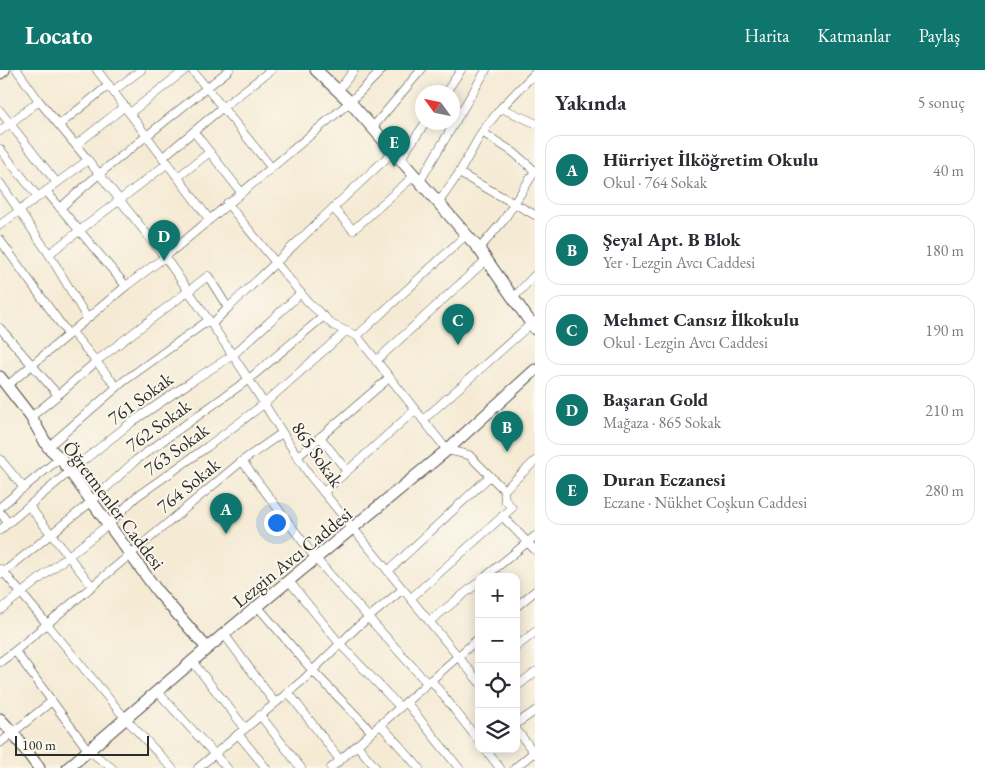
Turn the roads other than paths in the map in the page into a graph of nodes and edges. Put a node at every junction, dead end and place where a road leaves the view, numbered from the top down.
1 (4, 70) edge
2 (17, 70) edge
3 (98, 70) edge
4 (141, 70) edge
5 (185, 70) edge
6 (192, 70) edge
7 (229, 70) edge
8 (271, 70) edge
9 (316, 70) edge
10 (354, 70) edge
11 (382, 70) edge
12 (421, 70) edge
13 (461, 70) edge
14 (486, 70) edge
15 (534, 72) edge
16 (0, 73) edge
17 (451, 85) edge
18 (111, 88) junction
19 (207, 88) junction
20 (338, 91) junction
21 (39, 101) junction
22 (350, 102) junction
23 (125, 106) junction
24 (223, 107) junction
25 (501, 108) junction
26 (0, 111) edge
27 (130, 112) junction
28 (535, 123) edge
29 (10, 124) junction
30 (59, 126) junction
31 (373, 127) junction
32 (419, 130) edge
33 (0, 131) edge
34 (194, 132) junction
35 (482, 132) junction
36 (148, 136) junction
37 (76, 145) junction
38 (0, 149) edge
39 (210, 152) junction
40 (397, 155) junction
41 (88, 160) junction
42 (166, 160) junction
43 (271, 167) junction
44 (535, 171) edge
45 (458, 172) junction
46 (99, 174) junction
47 (178, 177) junction
48 (417, 178) junction
49 (0, 183) edge
50 (57, 183) junction
51 (46, 191) junction
52 (241, 192) junction
53 (38, 197) junction
54 (120, 200) junction
55 (439, 202) junction
56 (227, 203) junction
57 (514, 203) junction
58 (60, 208) junction
59 (332, 208) junction
60 (19, 211) junction
61 (535, 215) edge
62 (209, 218) junction
63 (0, 225) edge
64 (79, 230) junction
65 (466, 235) junction
66 (0, 240) edge
67 (479, 249) junction
68 (49, 254) junction
69 (165, 257) junction
70 (485, 260) junction
71 (276, 263) junction
72 (535, 275) edge
73 (126, 286) junction
74 (189, 292) junction
75 (301, 293) junction
76 (513, 298) junction
77 (228, 308) junction
78 (324, 316) junction
79 (87, 318) junction
80 (211, 322) junction
81 (534, 325) edge
82 (0, 328) edge
83 (346, 331) junction
84 (70, 333) junction
85 (357, 336) junction
86 (233, 355) junction
87 (376, 361) junction
88 (96, 362) junction
89 (32, 366) junction
90 (535, 370) edge
91 (389, 378) junction
92 (249, 379) junction
93 (2, 381) edge
94 (117, 387) junction
95 (58, 395) junction
96 (265, 403) junction
97 (415, 410) junction
98 (30, 417) junction
99 (423, 420) junction
100 (282, 433) junction
101 (320, 437) junction
102 (48, 446) junction
103 (448, 450) junction
104 (297, 457) junction
105 (60, 458) junction
106 (0, 459) edge
107 (242, 461) junction
108 (535, 461) edge
109 (347, 471) junction
110 (69, 472) junction
111 (490, 476) junction
112 (24, 488) junction
113 (504, 490) junction
114 (324, 492) junction
115 (91, 502) junction
116 (29, 506) junction
117 (0, 507) edge
118 (0, 512) edge
119 (502, 516) junction
120 (8, 523) junction
121 (109, 524) junction
122 (354, 529) junction
123 (0, 530) edge
124 (51, 534) junction
125 (535, 536) edge
126 (527, 542) junction
127 (535, 550) edge
128 (130, 553) junction
129 (68, 556) junction
130 (316, 559) junction
131 (1, 571) edge
132 (388, 571) junction
133 (490, 573) edge
134 (289, 581) junction
135 (475, 585) edge
136 (92, 586) junction
137 (403, 588) junction
138 (535, 591) edge
139 (21, 593) junction
140 (411, 598) junction
141 (520, 604) edge
142 (258, 606) junction
143 (0, 610) edge
144 (368, 618) junction
145 (430, 621) junction
146 (47, 624) junction
147 (224, 634) junction
148 (534, 634) edge
149 (475, 641) edge
150 (340, 644) junction
151 (520, 644) edge
152 (207, 648) junction
153 (15, 651) junction
154 (458, 656) junction
155 (192, 661) junction
156 (0, 662) edge
157 (312, 670) junction
158 (535, 672) edge
159 (475, 676) edge
160 (429, 682) junction
161 (520, 683) edge
162 (157, 691) junction
163 (288, 692) junction
164 (52, 701) junction
165 (275, 703) junction
166 (403, 705) junction
167 (535, 711) edge
168 (260, 715) junction
169 (125, 718) junction
170 (0, 719) edge
171 (520, 721) edge
172 (380, 724) junction
173 (245, 728) junction
174 (372, 732) junction
175 (13, 733) junction
176 (238, 734) junction
177 (520, 735) edge
178 (475, 736) edge
179 (0, 743) edge
180 (357, 745) junction
181 (88, 750) junction
182 (215, 753) junction
183 (488, 753) edge
184 (534, 753) edge
185 (336, 765) edge
186 (39, 768) edge
187 (68, 768) edge
188 (112, 768) edge
189 (172, 768) edge
190 (198, 768) edge
191 (227, 768) edge
192 (266, 768) edge
193 (301, 768) edge
194 (376, 768) edge
195 (418, 768) edge
196 (460, 768) edge
197 (500, 768) edge
198 (516, 768) edge

1 - 16 street
2 - 21 street, 865 Sokak
3 - 18 street
4 - 18 street
5 - 27 street
6 - 19 street
7 - 19 street
8 - 24 street
9 - 20 street
10 - 20 street
11 - 22 street
12 - 31 street
13 - 17 street
14 - 48 street
15 - 25 street
18 - 23 street
18 - 30 street
19 - 24 street
19 - 36 street
20 - 22 street
21 - 29 street
21 - 30 street, 865 Sokak
22 - 31 street
22 - 43 street
23 - 27 street
23 - 37 street
24 - 34 street
24 - 43 street
25 - 28 street
25 - 35 street
26 - 29 street
27 - 36 street
29 - 33 street
29 - 50 street
30 - 37 street, 865 Sokak
31 - 40 street
32 - 40 street
34 - 39 street
34 - 42 street
35 - 44 street
35 - 45 street
36 - 42 street
36 - 46 street
37 - 41 street, 865 Sokak
38 - 53 street
39 - 47 street
39 - 52 street
40 - 48 street
40 - 59 street
41 - 46 street, 865 Sokak
41 - 50 street
42 - 47 street
42 - 54 street
43 - 52 street
44 - 57 street
45 - 55 street
45 - 57 street
46 - 54 street, 865 Sokak
46 - 58 street
47 - 62 street
48 - 55 street
48 - 59 street
49 - 60 street
50 - 51 street
51 - 53 street
51 - 58 street
52 - 56 street
53 - 60 street
54 - 64 street
54 - 69 street, 865 Sokak
55 - 65 street
56 - 62 street
56 - 71 street
57 - 61 street
57 - 67 street
58 - 64 street
59 - 71 street
60 - 63 street
60 - 68 street
62 - 69 street
64 - 68 street
64 - 73 street
65 - 67 street
65 - 85 street
66 - 84 street
67 - 70 street
68 - 79 street
69 - 73 street
69 - 74 street, 865 Sokak
70 - 76 street
70 - 87 street
71 - 75 street
71 - 77 street
72 - 76 street
73 - 79 street
74 - 77 street
74 - 80 street, 865 Sokak
74 - 88 street
75 - 78 street
75 - 86 street, 761 Sokak
76 - 81 street
77 - 80 street
78 - 83 street
78 - 92 street, 762 Sokak
79 - 84 street
80 - 86 street, 865 Sokak
80 - 94 street
81 - 99 street
82 - 89 street
83 - 85 street
83 - 96 street, 763 Sokak
84 - 88 street
84 - 89 street
85 - 87 street
86 - 92 street, 865 Sokak
86 - 110 street, 761 Sokak
87 - 91 street
88 - 94 street
88 - 95 street
89 - 93 street
89 - 95 street
90 - 103 street, Lezgin Avcı Caddesi
91 - 97 street
91 - 101 street
92 - 96 street, 865 Sokak
92 - 115 street, 762 Sokak
93 - 98 street, Öğretmenler Caddesi
94 - 102 street
95 - 98 street
96 - 100 street, 865 Sokak
96 - 121 street, 763 Sokak
97 - 99 street
97 - 109 street
98 - 102 street, Öğretmenler Caddesi
99 - 103 street
100 - 104 street, 865 Sokak
100 - 107 street, 764 Sokak
101 - 104 street
101 - 109 street
102 - 105 street, Öğretmenler Caddesi
103 - 111 street
103 - 122 street, Lezgin Avcı Caddesi
104 - 114 street, 865 Sokak
105 - 110 street, Öğretmenler Caddesi
105 - 112 street
106 - 112 street
107 - 128 street, 764 Sokak
107 - 130 street
108 - 113 street
109 - 114 street
110 - 115 street, Öğretmenler Caddesi
110 - 116 street, 761 Sokak
111 - 113 street
111 - 132 street
112 - 117 street
113 - 119 street
114 - 122 street, 865 Sokak
115 - 121 street, Öğretmenler Caddesi
115 - 124 street, 762 Sokak
116 - 120 street, 761 Sokak
116 - 124 street
118 - 120 street
119 - 126 street
119 - 140 street
120 - 123 street, 761 Sokak
121 - 128 street, Öğretmenler Caddesi
121 - 129 street, 763 Sokak
122 - 130 street, Lezgin Avcı Caddesi
122 - 132 street, 865 Sokak
124 - 129 street
124 - 131 street, 762 Sokak
125 - 126 street
126 - 127 street
126 - 133 street
128 - 136 street, 764 Sokak
128 - 152 street, Öğretmenler Caddesi
129 - 136 street
129 - 139 street, 763 Sokak
130 - 134 street, Lezgin Avcı Caddesi
130 - 144 street
131 - 139 street
132 - 137 street, 865 Sokak
134 - 142 street, Lezgin Avcı Caddesi
134 - 150 street
135 - 145 street
136 - 146 street, 764 Sokak
137 - 140 street, 865 Sokak
137 - 144 street
138 - 141 street
139 - 143 street, 763 Sokak
139 - 146 street
140 - 145 street, 865 Sokak
142 - 147 street, Lezgin Avcı Caddesi
142 - 157 street
144 - 150 street
144 - 160 street
145 - 154 street, 865 Sokak
146 - 153 street, 764 Sokak
146 - 169 street
147 - 152 street, Lezgin Avcı Caddesi
147 - 165 street
148 - 151 street
149 - 154 street
150 - 157 street
150 - 166 street
152 - 155 street, Lezgin Avcı Caddesi
153 - 156 street, 764 Sokak
153 - 164 street
154 - 159 street, 865 Sokak
154 - 160 street
155 - 162 street, Lezgin Avcı Caddesi
155 - 173 street
157 - 163 street
157 - 174 street
158 - 161 street
160 - 166 street
160 - 178 street
162 - 169 street, Lezgin Avcı Caddesi
162 - 182 street
163 - 165 street
163 - 185 street
164 - 175 street
164 - 181 street
165 - 168 street
166 - 172 street
166 - 196 street
167 - 171 street
168 - 173 street
168 - 193 street
169 - 181 street, Lezgin Avcı Caddesi
169 - 189 street
170 - 175 street
172 - 174 street
172 - 195 street
173 - 176 street
174 - 180 street
175 - 179 street
175 - 186 street
176 - 182 street
176 - 192 street
177 - 184 street
180 - 185 street
180 - 194 street
181 - 187 street, Lezgin Avcı Caddesi
181 - 188 street
182 - 190 street
182 - 191 street
183 - 197 street
184 - 198 street

